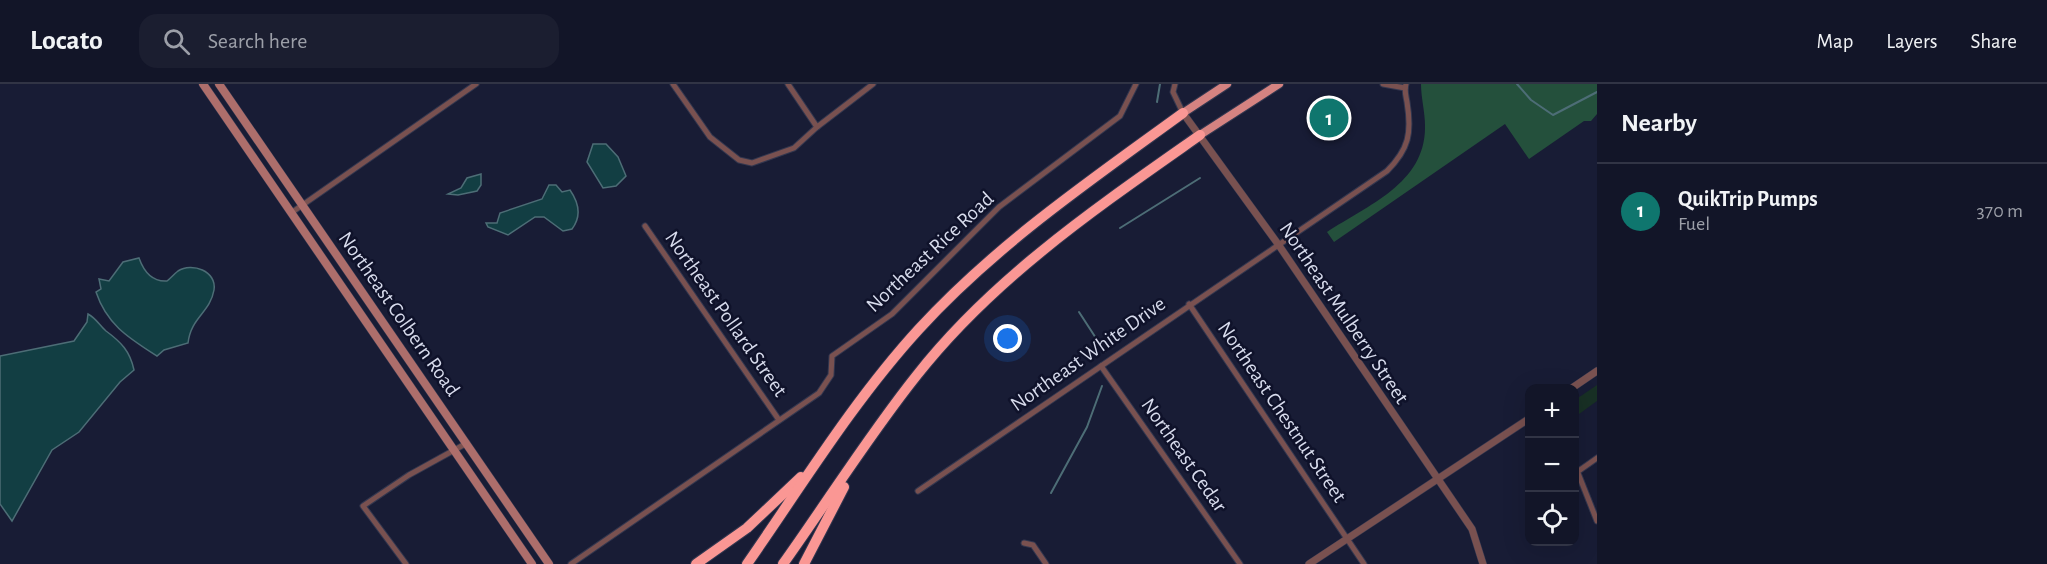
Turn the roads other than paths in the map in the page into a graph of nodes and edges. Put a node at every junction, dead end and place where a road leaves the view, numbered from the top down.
1 (203, 84) edge
2 (219, 84) edge
3 (476, 84) edge
4 (673, 84) edge
5 (788, 84) edge
6 (873, 84) edge
7 (1136, 84) edge
8 (1175, 84) edge
9 (1227, 84) edge
10 (1279, 84) edge
11 (1383, 84) edge
12 (1406, 86) edge
13 (1183, 113) junction
14 (817, 126) junction
15 (1200, 135) junction
16 (303, 205) junction
17 (291, 213) junction
18 (645, 226) dead end
19 (1278, 244) junction
20 (1189, 304) junction
21 (1101, 366) junction
22 (1597, 371) edge
23 (1578, 384) edge
24 (780, 420) junction
25 (1525, 421) edge
26 (870, 439) junction
27 (467, 443) junction
28 (454, 450) junction
29 (826, 450) junction
30 (1597, 459) edge
31 (1580, 470) joint
32 (1438, 479) junction
33 (918, 490) dead end
34 (1597, 521) edge
35 (1348, 538) junction
36 (1024, 543) dead end
37 (406, 564) edge
38 (532, 564) edge
39 (549, 564) edge
40 (571, 564) edge
41 (696, 564) edge
42 (747, 564) edge
43 (783, 564) edge
44 (804, 564) edge
45 (1046, 564) edge
46 (1240, 564) edge
47 (1310, 564) edge
48 (1364, 564) edge
49 (1483, 564) edge

1 - 17 main road, Northeast Colbern Road
2 - 16 main road, Northeast Colbern Road
3 - 16 street
4 - 14 street
5 - 14 street
6 - 14 street
7 - 24 street, Northeast Rice Road
8 - 13 street, Northeast Mulberry Street
9 - 13 main road
10 - 15 main road
11 - 12 street
12 - 19 street, Northeast White Drive
13 - 15 street, Northeast Mulberry Street
13 - 29 highway
15 - 19 street, Northeast Mulberry Street
15 - 26 highway
16 - 17 street
16 - 27 main road, Northeast Colbern Road
17 - 28 main road, Northeast Colbern Road
18 - 24 street, Northeast Pollard Street
19 - 20 street, Northeast White Drive
19 - 32 street, Northeast Mulberry Street
20 - 21 street, Northeast White Drive
20 - 35 street, Northeast Chestnut Street
21 - 33 street, Northeast White Drive
21 - 46 street, Northeast Cedar
22 - 23 street
24 - 40 street, Northeast Rice Road
25 - 32 street
26 - 43 highway
26 - 44 highway
27 - 28 street
27 - 39 main road, Northeast Colbern Road
28 - 37 street
28 - 38 main road, Northeast Colbern Road
29 - 41 highway
29 - 42 highway
30 - 31 street
31 - 34 street
32 - 35 street
32 - 49 street, Northeast Mulberry Street
35 - 47 street
35 - 48 street, Northeast Chestnut Street
36 - 45 street

